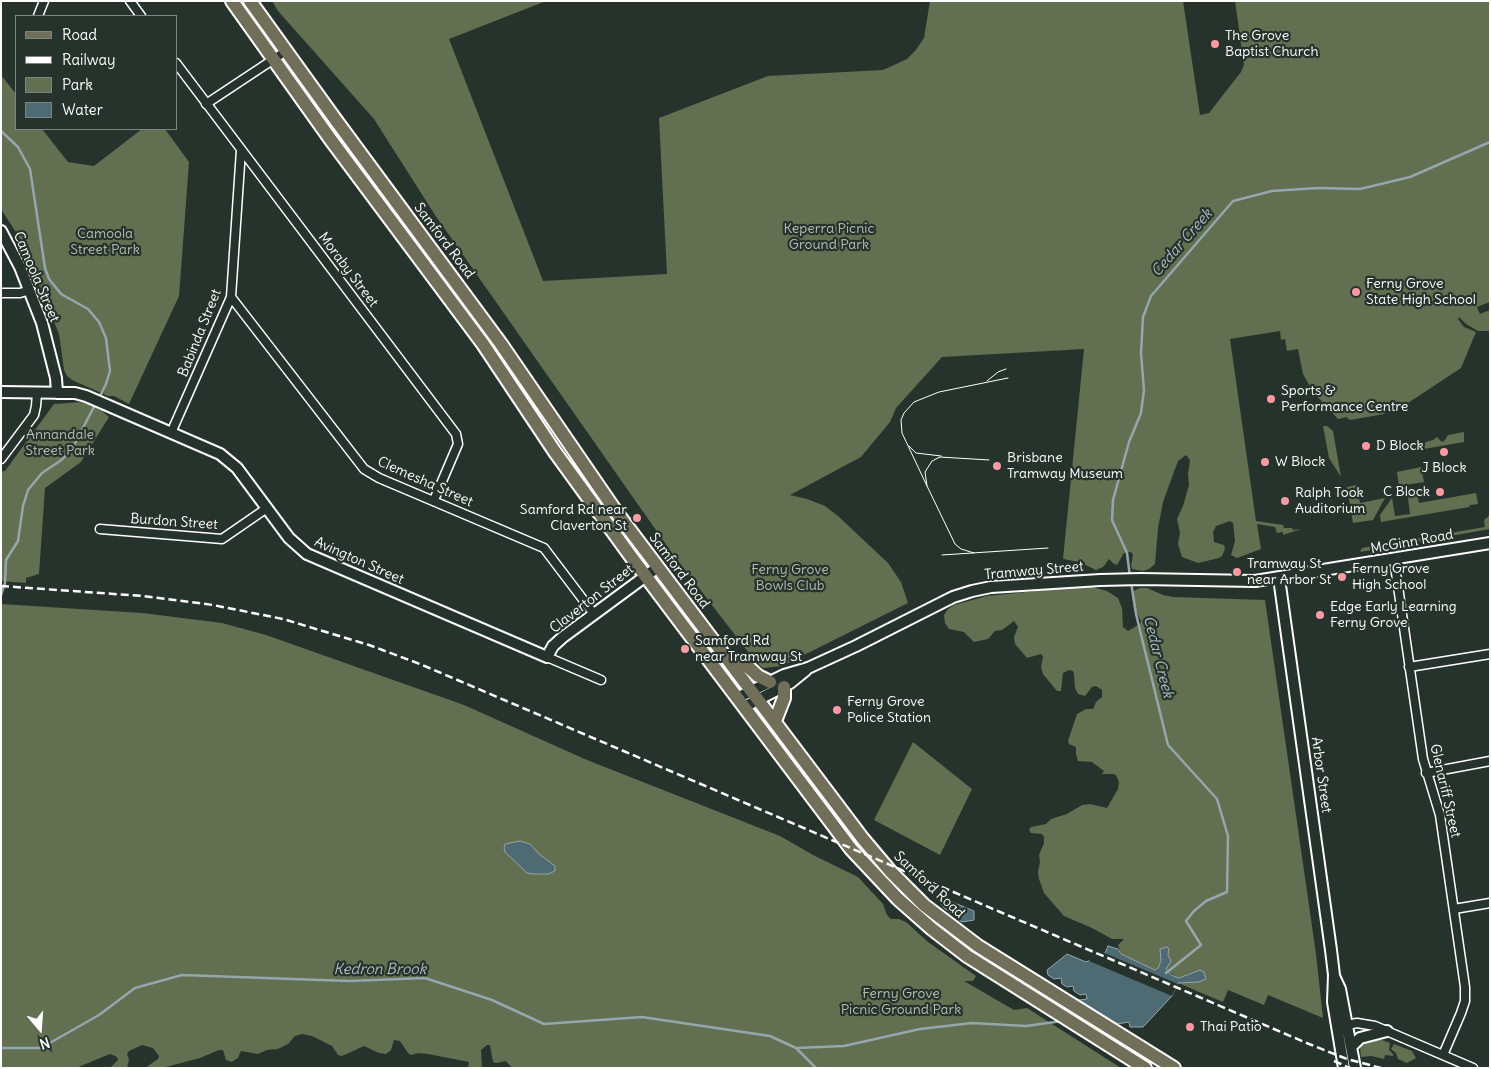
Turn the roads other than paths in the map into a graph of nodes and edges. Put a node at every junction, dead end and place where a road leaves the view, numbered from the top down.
1 (44, 1) edge
2 (130, 1) edge
3 (232, 1) edge
4 (250, 1) edge
5 (38, 15) edge
6 (140, 15) edge
7 (286, 50) junction
8 (273, 60) junction
9 (178, 66) edge
10 (206, 104) junction
11 (241, 150) junction
12 (1, 231) edge
13 (30, 290) junction
14 (1, 293) edge
15 (231, 297) junction
16 (1, 392) edge
17 (36, 392) junction
18 (57, 393) junction
19 (171, 433) junction
20 (1, 459) edge
21 (434, 500) junction
22 (267, 508) junction
23 (100, 529) dead end
24 (1490, 543) edge
25 (1394, 559) junction
26 (658, 567) junction
27 (645, 576) junction
28 (1279, 578) junction
29 (594, 614) junction
30 (1490, 654) edge
31 (546, 657) junction
32 (731, 664) junction
33 (1410, 667) junction
34 (808, 668) junction
35 (601, 680) dead end
36 (770, 682) junction
37 (784, 687) junction
38 (755, 695) junction
39 (740, 703) junction
40 (775, 721) junction
41 (1490, 761) edge
42 (1426, 773) junction
43 (1490, 903) edge
44 (1454, 909) junction
45 (1342, 1026) junction
46 (1387, 1031) junction
47 (1352, 1046) junction
48 (1443, 1055) junction
49 (1146, 1068) edge
50 (1174, 1068) edge
51 (1344, 1068) edge
52 (1355, 1068) edge
53 (1473, 1068) edge

1 - 5 street
2 - 6 street
3 - 8 main road
4 - 7 main road, Samford Road
7 - 8 street
7 - 26 main road, Samford Road
8 - 10 street
8 - 27 main road
9 - 10 street, Moraby Street
10 - 11 street, Moraby Street
11 - 15 street, Babinda Street
11 - 21 street, Moraby Street
12 - 13 street, Camoola Street
13 - 14 street
13 - 18 street, Camoola Street
15 - 19 street, Babinda Street
15 - 21 street, Clemesha Street
16 - 17 street, Avington Street
17 - 18 street, Avington Street
17 - 20 street
18 - 19 street, Avington Street
19 - 22 street, Avington Street
21 - 29 street, Clemesha Street
22 - 23 street, Burdon Street
22 - 31 street, Avington Street
24 - 25 street, McGinn Road
25 - 28 street, McGinn Road
25 - 33 street, Glenariff Street
26 - 27 street, Claverton Street
26 - 32 main road, Samford Road
27 - 29 street, Claverton Street
27 - 39 main road
28 - 34 street, Tramway Street
28 - 45 street, Arbor Street
29 - 31 street, Claverton Street
30 - 33 street
31 - 35 street, Avington Street
32 - 36 main road
32 - 38 main road, Samford Road
33 - 42 street, Glenariff Street
34 - 36 street, Tramway Street
34 - 37 street, Tramway Street
36 - 38 street, Tramway Street
37 - 38 street, Tramway Street
37 - 40 main road
38 - 39 street, Tramway Street
38 - 40 main road, Samford Road
39 - 49 main road
40 - 50 main road, Samford Road
41 - 42 street
42 - 44 street, Glenariff Street
43 - 44 street
44 - 48 street, Glenariff Street
45 - 46 street
45 - 47 street, Arbor Street
45 - 51 street, Arbor Street
46 - 47 street
46 - 48 street
47 - 52 street, Arbor Street
48 - 53 street

